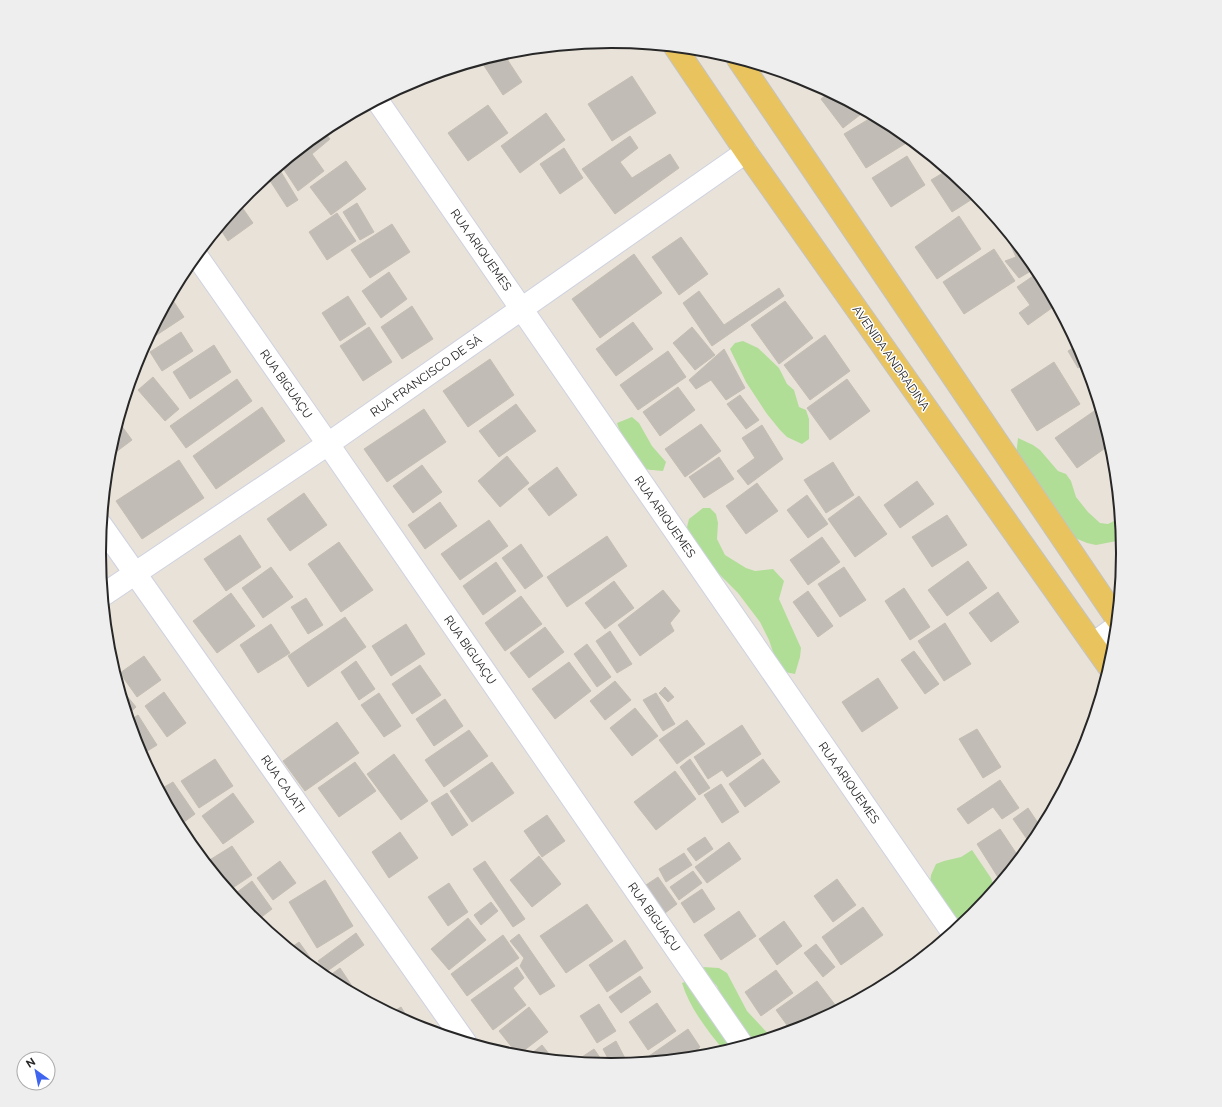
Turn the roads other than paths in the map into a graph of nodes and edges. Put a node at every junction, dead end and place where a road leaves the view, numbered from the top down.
1 (680, 52) edge
2 (742, 65) edge
3 (380, 104) edge
4 (746, 152) junction
5 (200, 260) edge
6 (521, 309) junction
7 (328, 444) junction
8 (107, 533) edge
9 (134, 573) junction
10 (107, 592) edge
11 (1113, 613) edge
12 (1110, 631) edge
13 (1093, 644) junction
14 (1105, 660) edge
15 (950, 928) edge
16 (461, 1036) edge
17 (740, 1042) edge

1 - 4 main road, AVENIDA ANDRADINA
2 - 11 main road
3 - 6 street, RUA ARIQUEMES
4 - 6 street, RUA FRANCISCO DE SÁ
4 - 13 main road, AVENIDA ANDRADINA
5 - 7 street, RUA BIGUAÇU
6 - 7 street, RUA FRANCISCO DE SÁ
6 - 15 street, RUA ARIQUEMES
7 - 9 street, RUA FRANCISCO DE SÁ
7 - 17 street, RUA BIGUAÇU
8 - 9 street, RUA CAJATI
9 - 10 street, RUA FRANCISCO DE SÁ
9 - 16 street, RUA CAJATI
12 - 13 street
13 - 14 main road, AVENIDA ANDRADINA

